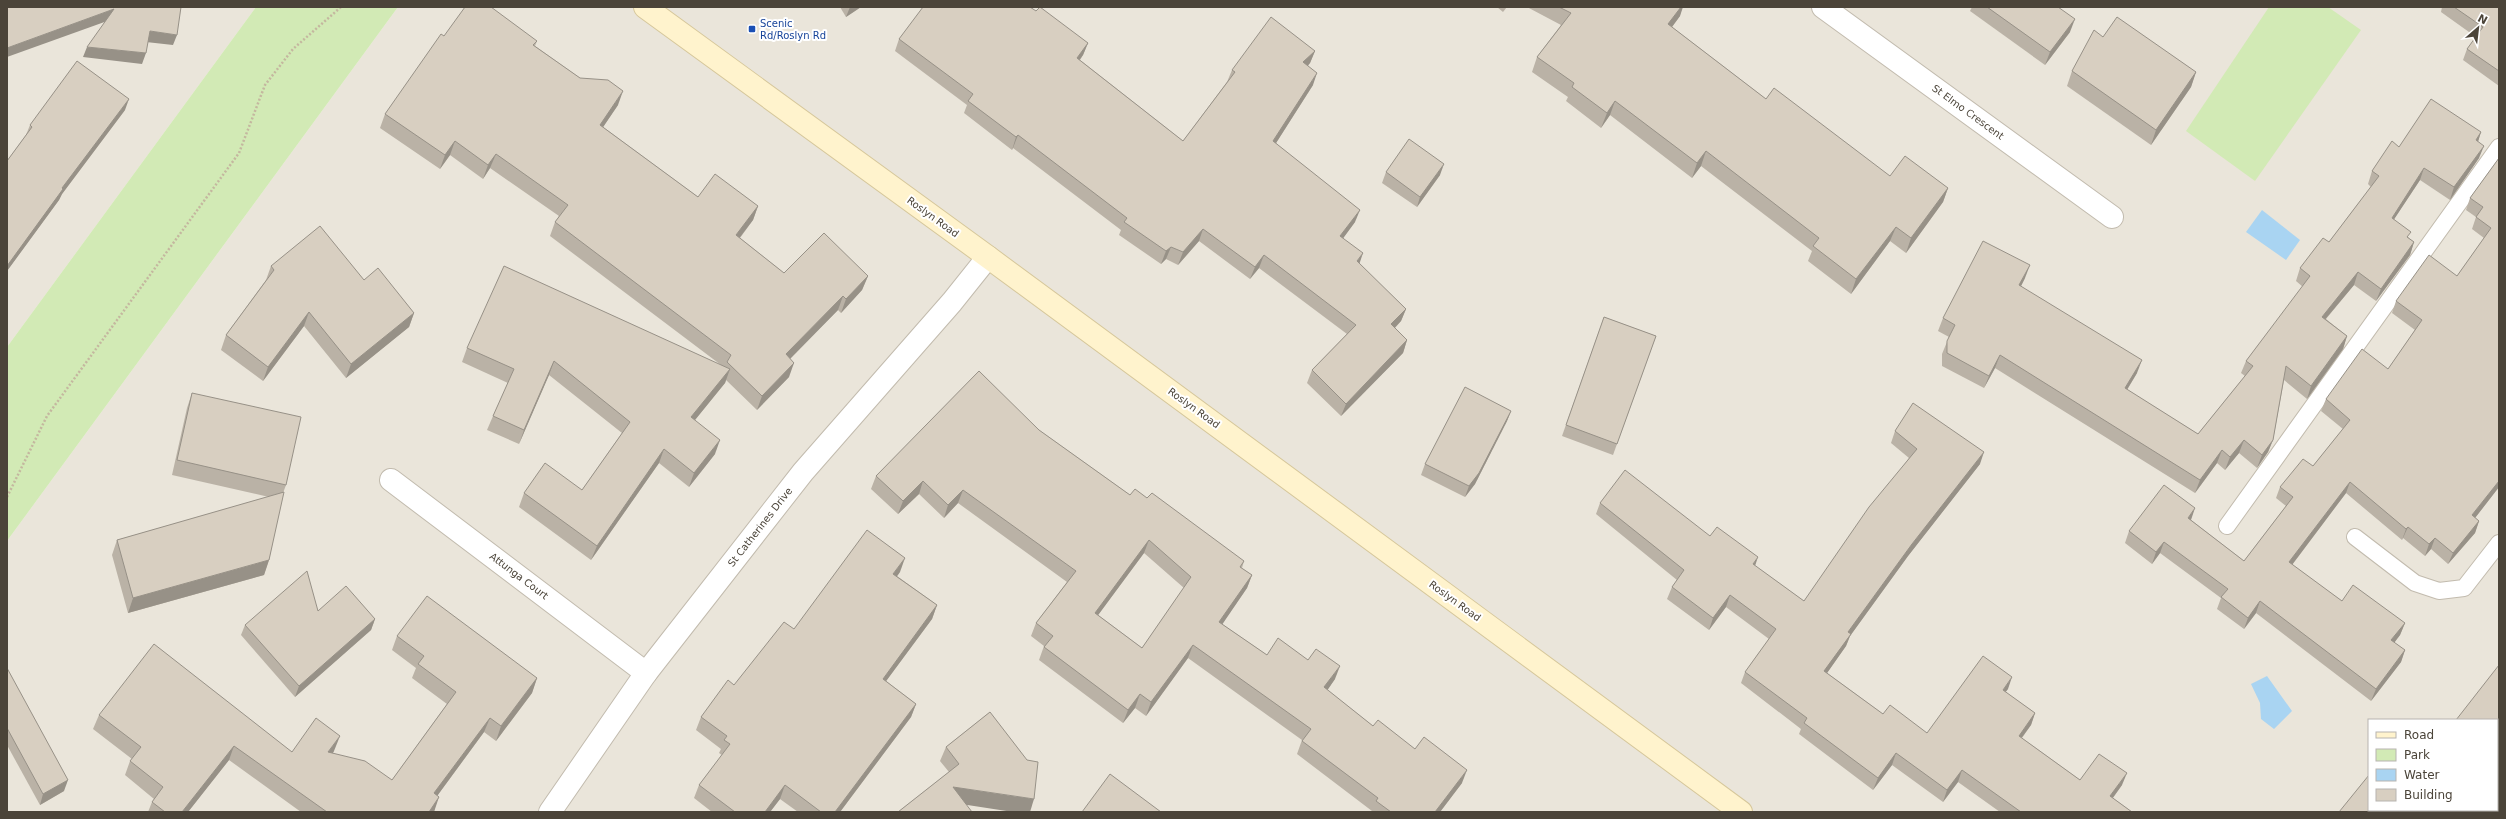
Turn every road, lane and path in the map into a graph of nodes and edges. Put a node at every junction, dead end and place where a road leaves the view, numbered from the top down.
1 (341, 7) edge
2 (645, 7) edge
3 (1823, 7) edge
4 (2499, 147) edge
5 (2112, 217) dead end
6 (988, 257) junction
7 (392, 480) dead end
8 (7, 497) edge
9 (2227, 526) dead end
10 (2355, 537) dead end
11 (2499, 543) edge
12 (646, 673) junction
13 (550, 812) edge
14 (1741, 812) edge

1 - 8 path
2 - 6 street, Roslyn Road
3 - 5 street, St Elmo Crescent
4 - 9 lane
6 - 12 street, St Catherines Drive
6 - 14 street, Roslyn Road
7 - 12 street, Attunga Court
10 - 11 lane
12 - 13 street, St Catherines Drive

